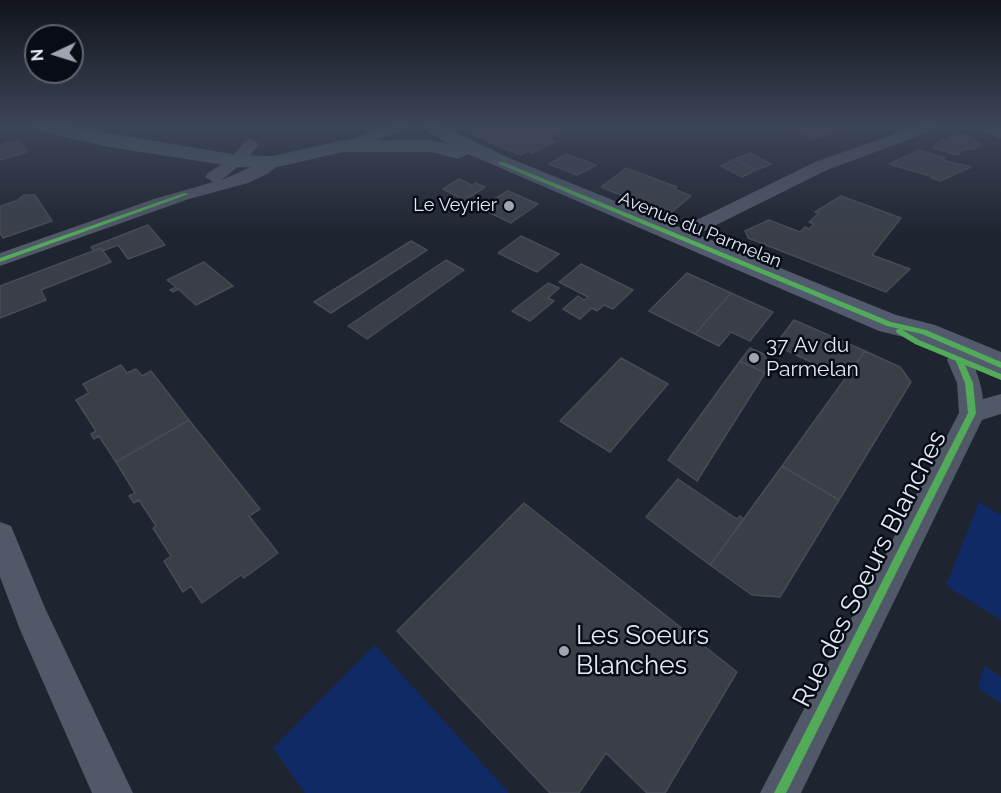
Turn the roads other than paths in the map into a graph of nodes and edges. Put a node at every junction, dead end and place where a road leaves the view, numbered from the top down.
1 (234, 163) edge
2 (272, 163) edge
3 (501, 163) edge
4 (827, 163) edge
5 (186, 194) junction
6 (677, 237) junction
7 (0, 260) edge
8 (889, 324) junction
9 (959, 360) junction
10 (1001, 365) edge
11 (1001, 377) edge
12 (987, 408) edge
13 (0, 536) edge
14 (113, 793) edge
15 (780, 793) edge

1 - 5 street
2 - 5 street
3 - 6 main road, Avenue du Parmelan
4 - 6 street
5 - 7 street
6 - 8 main road, Avenue du Parmelan
8 - 9 main road, Avenue du Parmelan
8 - 10 main road, Avenue du Parmelan
9 - 11 main road, Avenue du Parmelan
9 - 12 street, Rue des Soeurs Blanches
12 - 15 street, Rue des Soeurs Blanches
13 - 14 street

